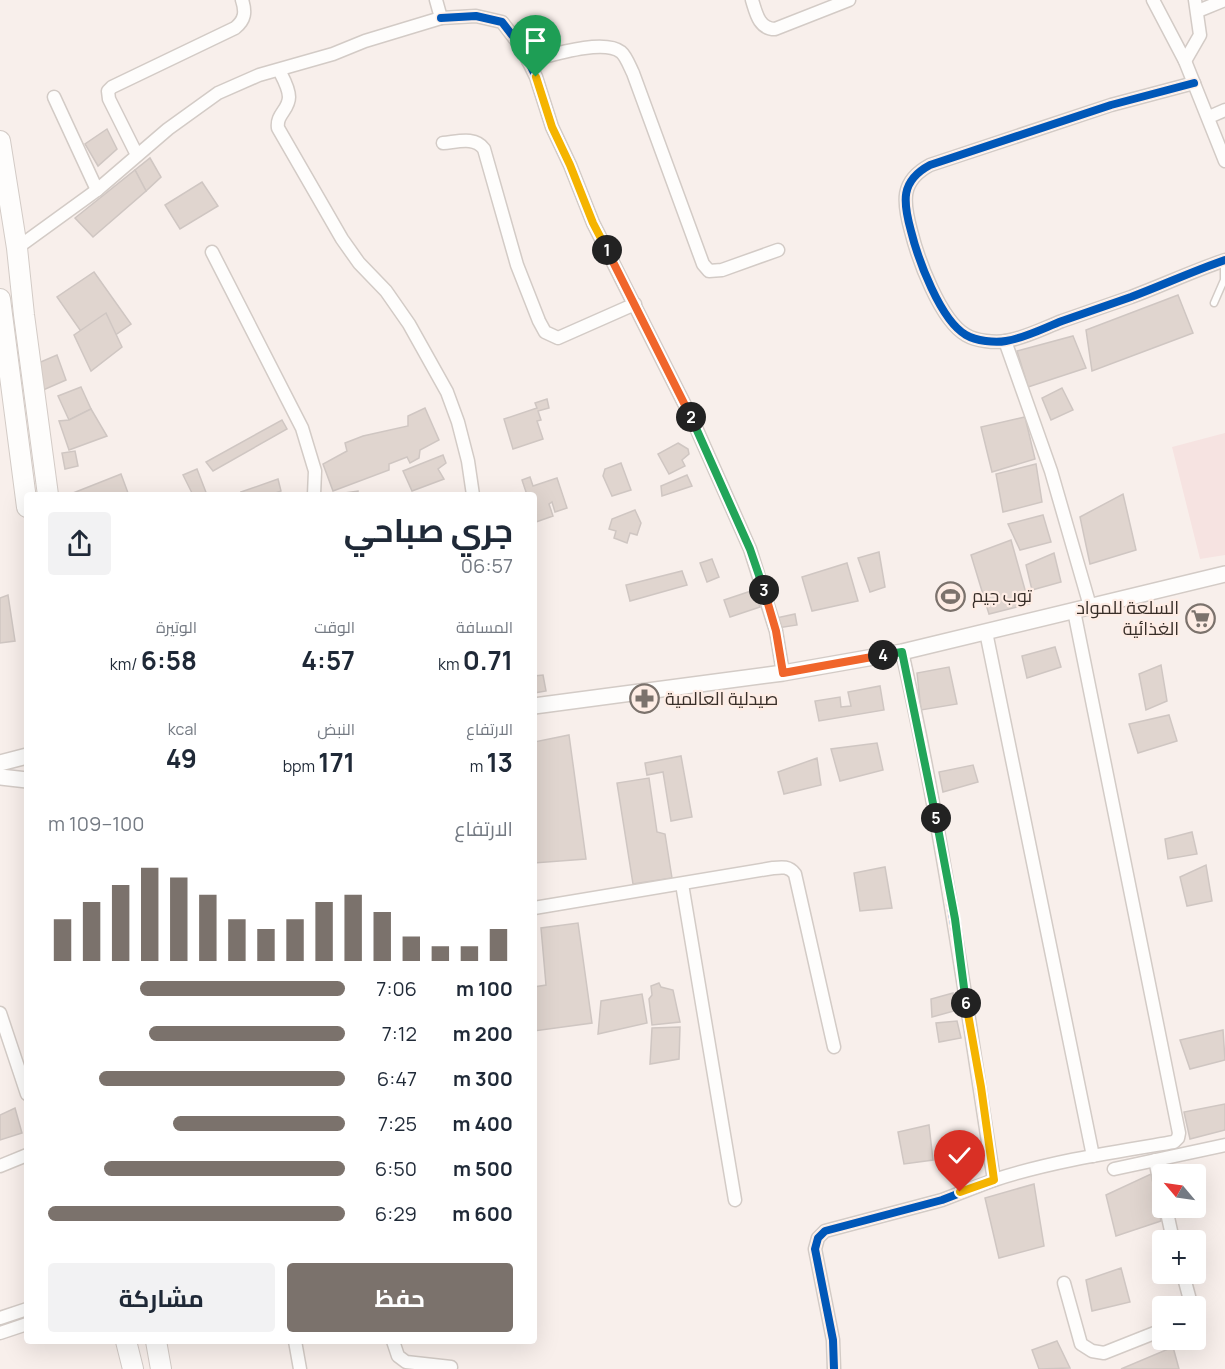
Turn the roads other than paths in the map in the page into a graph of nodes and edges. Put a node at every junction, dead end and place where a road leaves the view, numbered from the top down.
1 (242, 0) edge
2 (436, 0) edge
3 (752, 0) edge
4 (849, 0) edge
5 (1153, 0) edge
6 (1225, 0) edge
7 (1196, 6) edge
8 (441, 18) junction
9 (528, 61) junction
10 (1185, 61) junction
11 (279, 70) junction
12 (1194, 83) junction
13 (54, 97) dead end
14 (1225, 110) edge
15 (1209, 117) junction
16 (0, 141) edge
17 (443, 143) dead end
18 (137, 155) junction
19 (1225, 161) edge
20 (97, 190) junction
21 (17, 248) junction
22 (778, 250) dead end
23 (212, 252) dead end
24 (1224, 260) edge
25 (0, 299) edge
26 (1214, 303) dead end
27 (635, 304) junction
28 (1005, 341) junction
29 (5, 377) edge
30 (24, 492) edge
31 (48, 492) edge
32 (314, 492) edge
33 (473, 492) edge
34 (1225, 574) edge
35 (1090, 606) junction
36 (1074, 611) junction
37 (986, 632) junction
38 (902, 652) junction
39 (783, 673) junction
40 (537, 706) edge
41 (24, 757) edge
42 (0, 764) edge
43 (0, 777) edge
44 (24, 780) edge
45 (682, 884) junction
46 (537, 908) edge
47 (0, 1012) edge
48 (834, 1047) dead end
49 (24, 1085) edge
50 (1225, 1145) edge
51 (24, 1156) edge
52 (1093, 1156) junction
53 (1155, 1160) junction
54 (1156, 1164) edge
55 (0, 1166) edge
56 (1114, 1169) dead end
57 (994, 1180) junction
58 (735, 1200) dead end
59 (1064, 1283) dead end
60 (24, 1310) edge
61 (0, 1318) edge
62 (24, 1325) edge
63 (0, 1333) edge
64 (1152, 1334) edge
65 (127, 1344) edge
66 (157, 1344) edge
67 (296, 1344) edge
68 (394, 1344) edge
69 (451, 1367) dead end
70 (133, 1369) edge
71 (161, 1369) edge
72 (300, 1369) edge
73 (834, 1369) edge

1 - 18 street
2 - 8 street
3 - 4 street
5 - 10 street
6 - 7 street
7 - 10 street
8 - 9 street
8 - 11 street
9 - 22 street
9 - 27 street
10 - 12 street
11 - 18 street
11 - 33 street
12 - 15 street
12 - 28 street
13 - 20 street
14 - 15 street
15 - 19 street
16 - 21 main road
17 - 27 street
18 - 20 street
20 - 21 street
21 - 31 main road
23 - 32 street
24 - 26 lane
24 - 28 street
25 - 29 main road
27 - 39 street
28 - 35 street
29 - 30 main road
34 - 35 street
35 - 36 street
36 - 37 street
36 - 52 street
37 - 38 street
37 - 52 street
38 - 39 street
38 - 57 street
39 - 40 street
41 - 42 street
43 - 44 street
45 - 46 street
45 - 48 street
45 - 58 street
47 - 49 street
50 - 53 street
51 - 55 street
52 - 57 street
53 - 54 street
53 - 56 street
57 - 73 street
59 - 64 street
60 - 61 street
62 - 63 street
65 - 70 main road
66 - 71 main road
67 - 72 street
68 - 69 street

